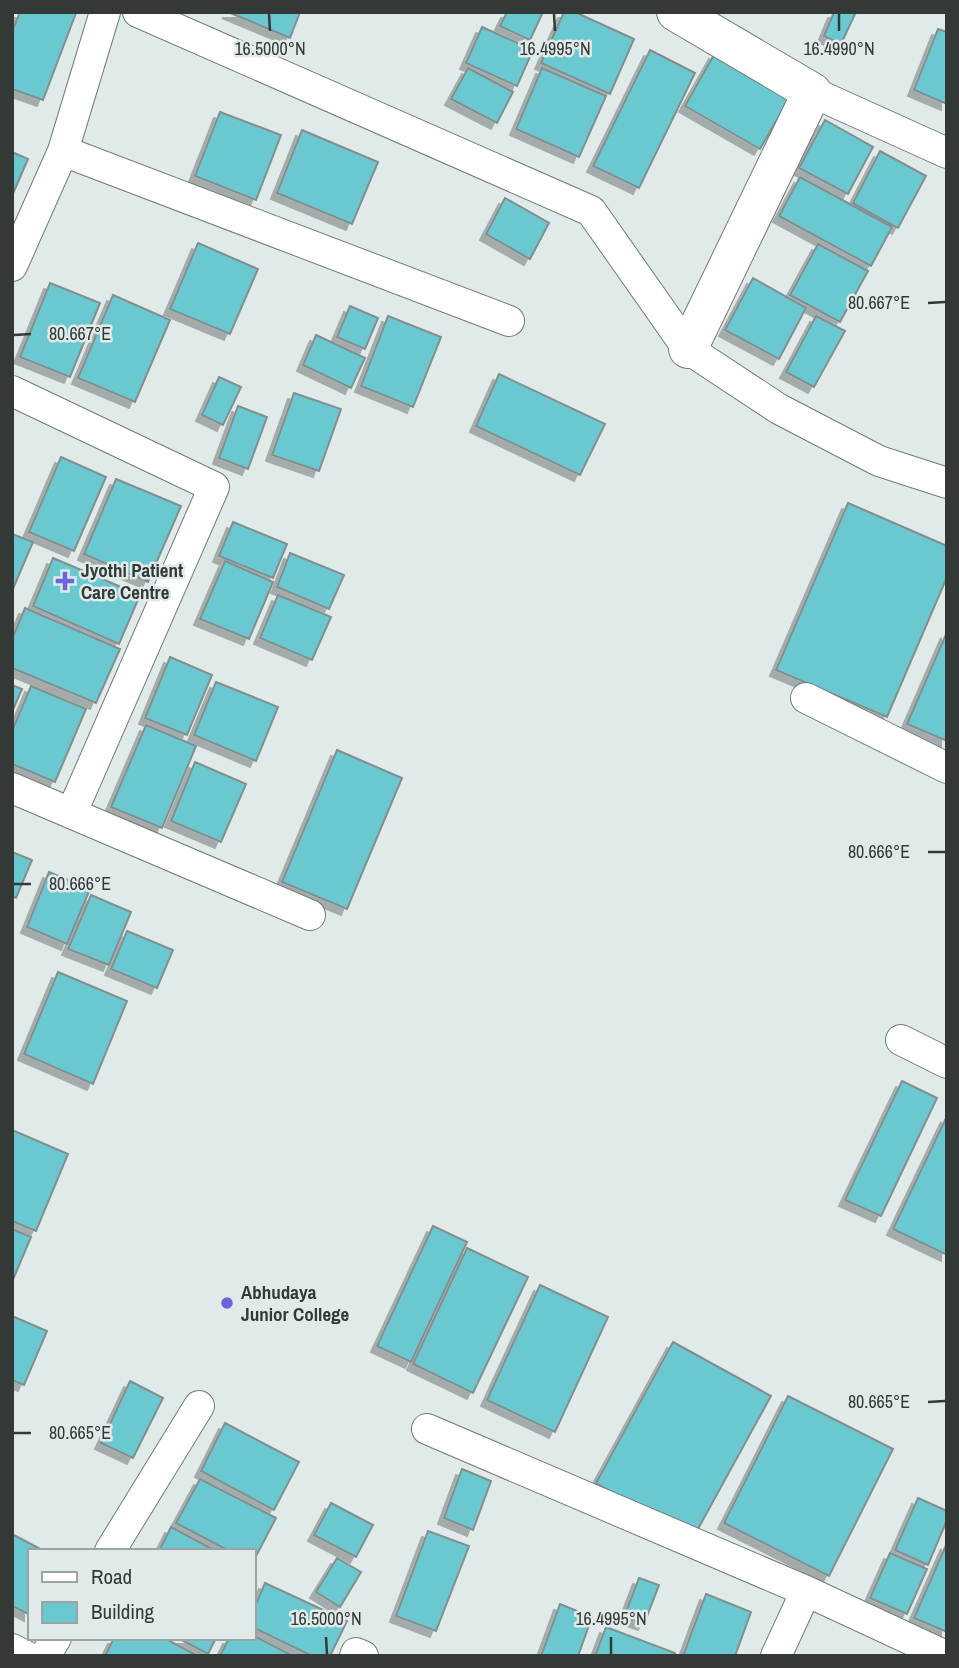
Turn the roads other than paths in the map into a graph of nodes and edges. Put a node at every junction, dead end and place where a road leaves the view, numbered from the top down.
1 (105, 12) edge
2 (138, 12) edge
3 (676, 12) edge
4 (812, 92) junction
5 (63, 151) junction
6 (947, 153) edge
7 (12, 266) edge
8 (509, 321) dead end
9 (688, 349) junction
10 (12, 391) edge
11 (947, 483) edge
12 (806, 698) dead end
13 (947, 768) edge
14 (12, 788) edge
15 (72, 812) junction
16 (310, 915) dead end
17 (901, 1041) dead end
18 (947, 1063) edge
19 (200, 1406) dead end
20 (428, 1429) dead end
21 (111, 1549) edge
22 (806, 1591) junction
23 (55, 1640) edge
24 (12, 1649) edge
25 (26, 1656) edge
26 (45, 1656) edge
27 (355, 1656) edge
28 (363, 1656) edge
29 (776, 1656) edge
30 (946, 1656) edge

1 - 5 street
2 - 9 street
3 - 4 street
4 - 6 street
4 - 9 street
5 - 7 street
5 - 8 street
9 - 11 street
10 - 15 street
12 - 13 street
14 - 15 street
15 - 16 street
17 - 18 street
19 - 21 street
20 - 22 street
22 - 29 street
22 - 30 street
23 - 26 street
24 - 25 street
27 - 28 street

